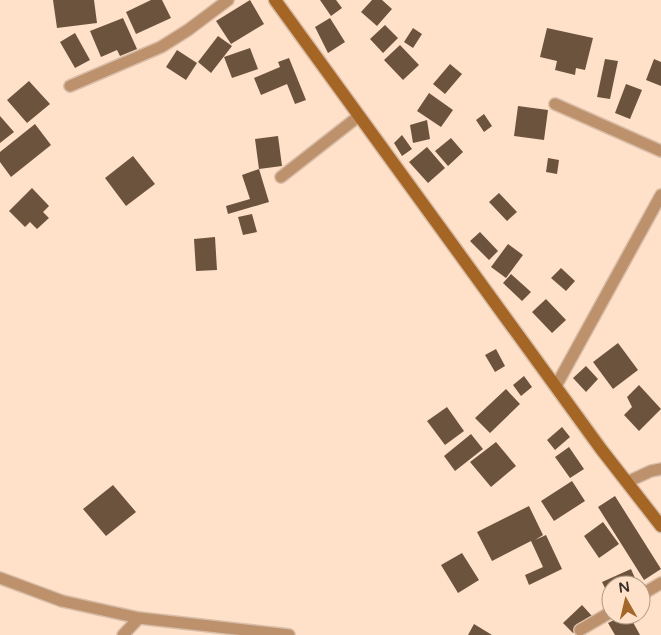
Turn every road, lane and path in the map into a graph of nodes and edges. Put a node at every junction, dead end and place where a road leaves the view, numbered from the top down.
1 (228, 0) edge
2 (275, 0) edge
3 (70, 86) dead end
4 (555, 104) dead end
5 (359, 116) junction
6 (661, 151) edge
7 (281, 177) dead end
8 (661, 194) edge
9 (556, 386) junction
10 (661, 469) edge
11 (627, 482) junction
12 (661, 526) edge
13 (0, 578) edge
14 (139, 618) junction
15 (601, 618) edge
16 (580, 630) dead end
17 (123, 635) edge
18 (289, 635) edge

1 - 3 street
2 - 5 main road
4 - 6 street
5 - 7 street
5 - 9 main road
8 - 9 street
9 - 11 main road
10 - 11 street
11 - 12 main road
13 - 14 street
14 - 17 street
14 - 18 street
15 - 16 street

